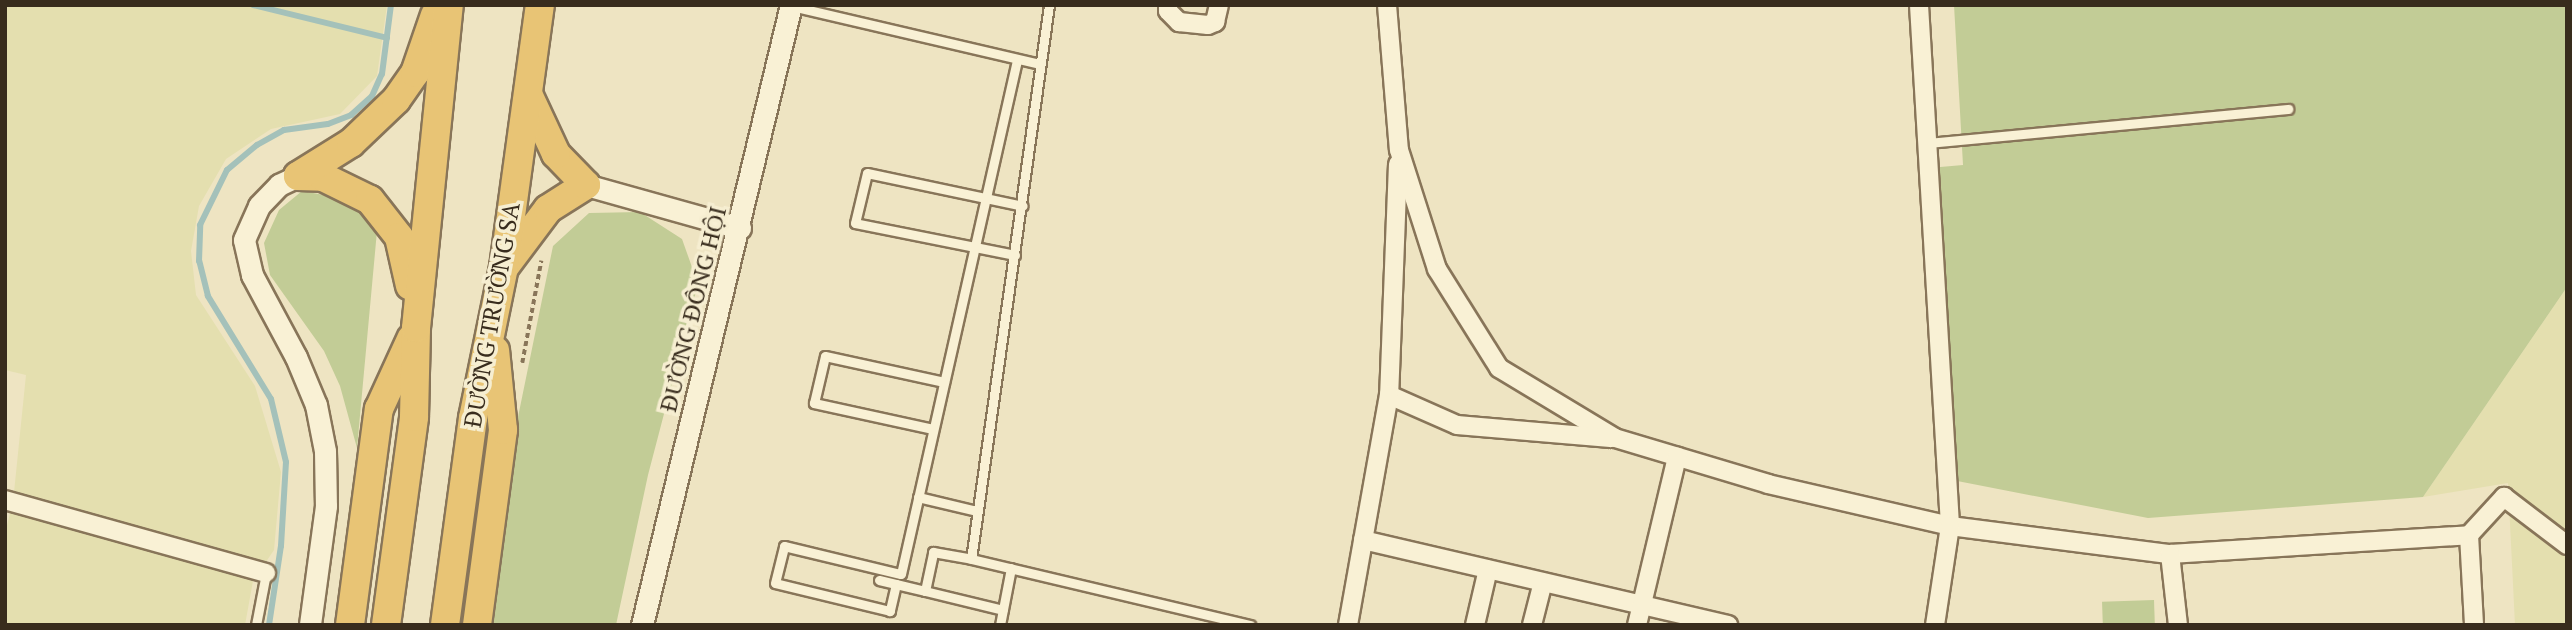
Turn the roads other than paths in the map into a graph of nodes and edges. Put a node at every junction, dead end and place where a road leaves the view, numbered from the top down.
1 (438, 5) edge
2 (449, 5) edge
3 (540, 5) edge
4 (1049, 5) edge
5 (1168, 5) edge
6 (1219, 5) edge
7 (1387, 5) edge
8 (1919, 5) edge
9 (791, 6) edge
10 (1017, 60) junction
11 (1040, 64) junction
12 (528, 95) junction
13 (2288, 109) dead end
14 (1927, 143) junction
15 (1399, 150) junction
16 (298, 176) junction
17 (586, 185) junction
18 (984, 198) junction
19 (1023, 206) junction
20 (740, 229) junction
21 (973, 248) junction
22 (1015, 255) junction
23 (504, 267) junction
24 (492, 316) junction
25 (416, 328) junction
26 (944, 382) junction
27 (1390, 395) junction
28 (933, 429) junction
29 (1615, 438) junction
30 (1677, 457) junction
31 (918, 497) junction
32 (5, 499) edge
33 (977, 510) junction
34 (1950, 526) junction
35 (2469, 535) junction
36 (1363, 540) junction
37 (2567, 545) edge
38 (2170, 554) junction
39 (971, 559) junction
40 (1011, 568) junction
41 (1488, 569) junction
42 (266, 573) joint
43 (879, 580) dead end
44 (1543, 582) junction
45 (896, 584) junction
46 (925, 591) junction
47 (1642, 605) junction
48 (1003, 610) junction
49 (256, 625) edge
50 (310, 625) edge
51 (350, 625) edge
52 (386, 625) edge
53 (445, 625) edge
54 (477, 625) edge
55 (642, 625) edge
56 (1000, 625) edge
57 (1251, 625) edge
58 (1348, 625) edge
59 (1475, 625) edge
60 (1532, 625) edge
61 (1637, 625) edge
62 (1728, 625) edge
63 (1935, 625) edge
64 (2178, 625) edge
65 (2474, 625) edge

1 - 16 highway
2 - 25 highway
3 - 12 highway, ĐƯỜNG TRƯỜNG SA
4 - 11 lane
5 - 6 street
7 - 15 street
8 - 14 street
9 - 10 lane
9 - 20 street, ĐƯỜNG ĐÔNG HỘI
10 - 11 lane
10 - 18 lane
11 - 19 lane
12 - 17 highway
12 - 23 highway, ĐƯỜNG TRƯỜNG SA
13 - 14 lane
14 - 34 street
15 - 27 street
15 - 29 street
16 - 25 highway
16 - 50 street
17 - 20 street
17 - 23 highway
18 - 19 lane
18 - 21 lane
18 - 21 lane
19 - 22 lane
20 - 55 street, ĐƯỜNG ĐÔNG HỘI
21 - 22 lane
21 - 26 lane
22 - 33 lane
23 - 24 highway, ĐƯỜNG TRƯỜNG SA
24 - 53 highway, ĐƯỜNG TRƯỜNG SA
24 - 54 highway
25 - 51 highway
25 - 52 highway
26 - 28 lane
26 - 28 lane
27 - 29 street
27 - 36 street
28 - 31 lane
29 - 30 street
30 - 34 street
30 - 47 street
31 - 33 lane
31 - 45 lane
32 - 42 street
33 - 39 lane
34 - 38 street
34 - 63 street
35 - 37 street
35 - 38 street
35 - 65 street
36 - 41 street
36 - 58 street
38 - 64 street
39 - 40 lane
39 - 46 lane
40 - 48 lane
40 - 57 lane
41 - 44 street
41 - 59 street
42 - 49 lane
43 - 45 lane
44 - 47 street
44 - 60 street
45 - 46 lane
46 - 48 lane
47 - 61 street
47 - 62 street
48 - 56 lane

